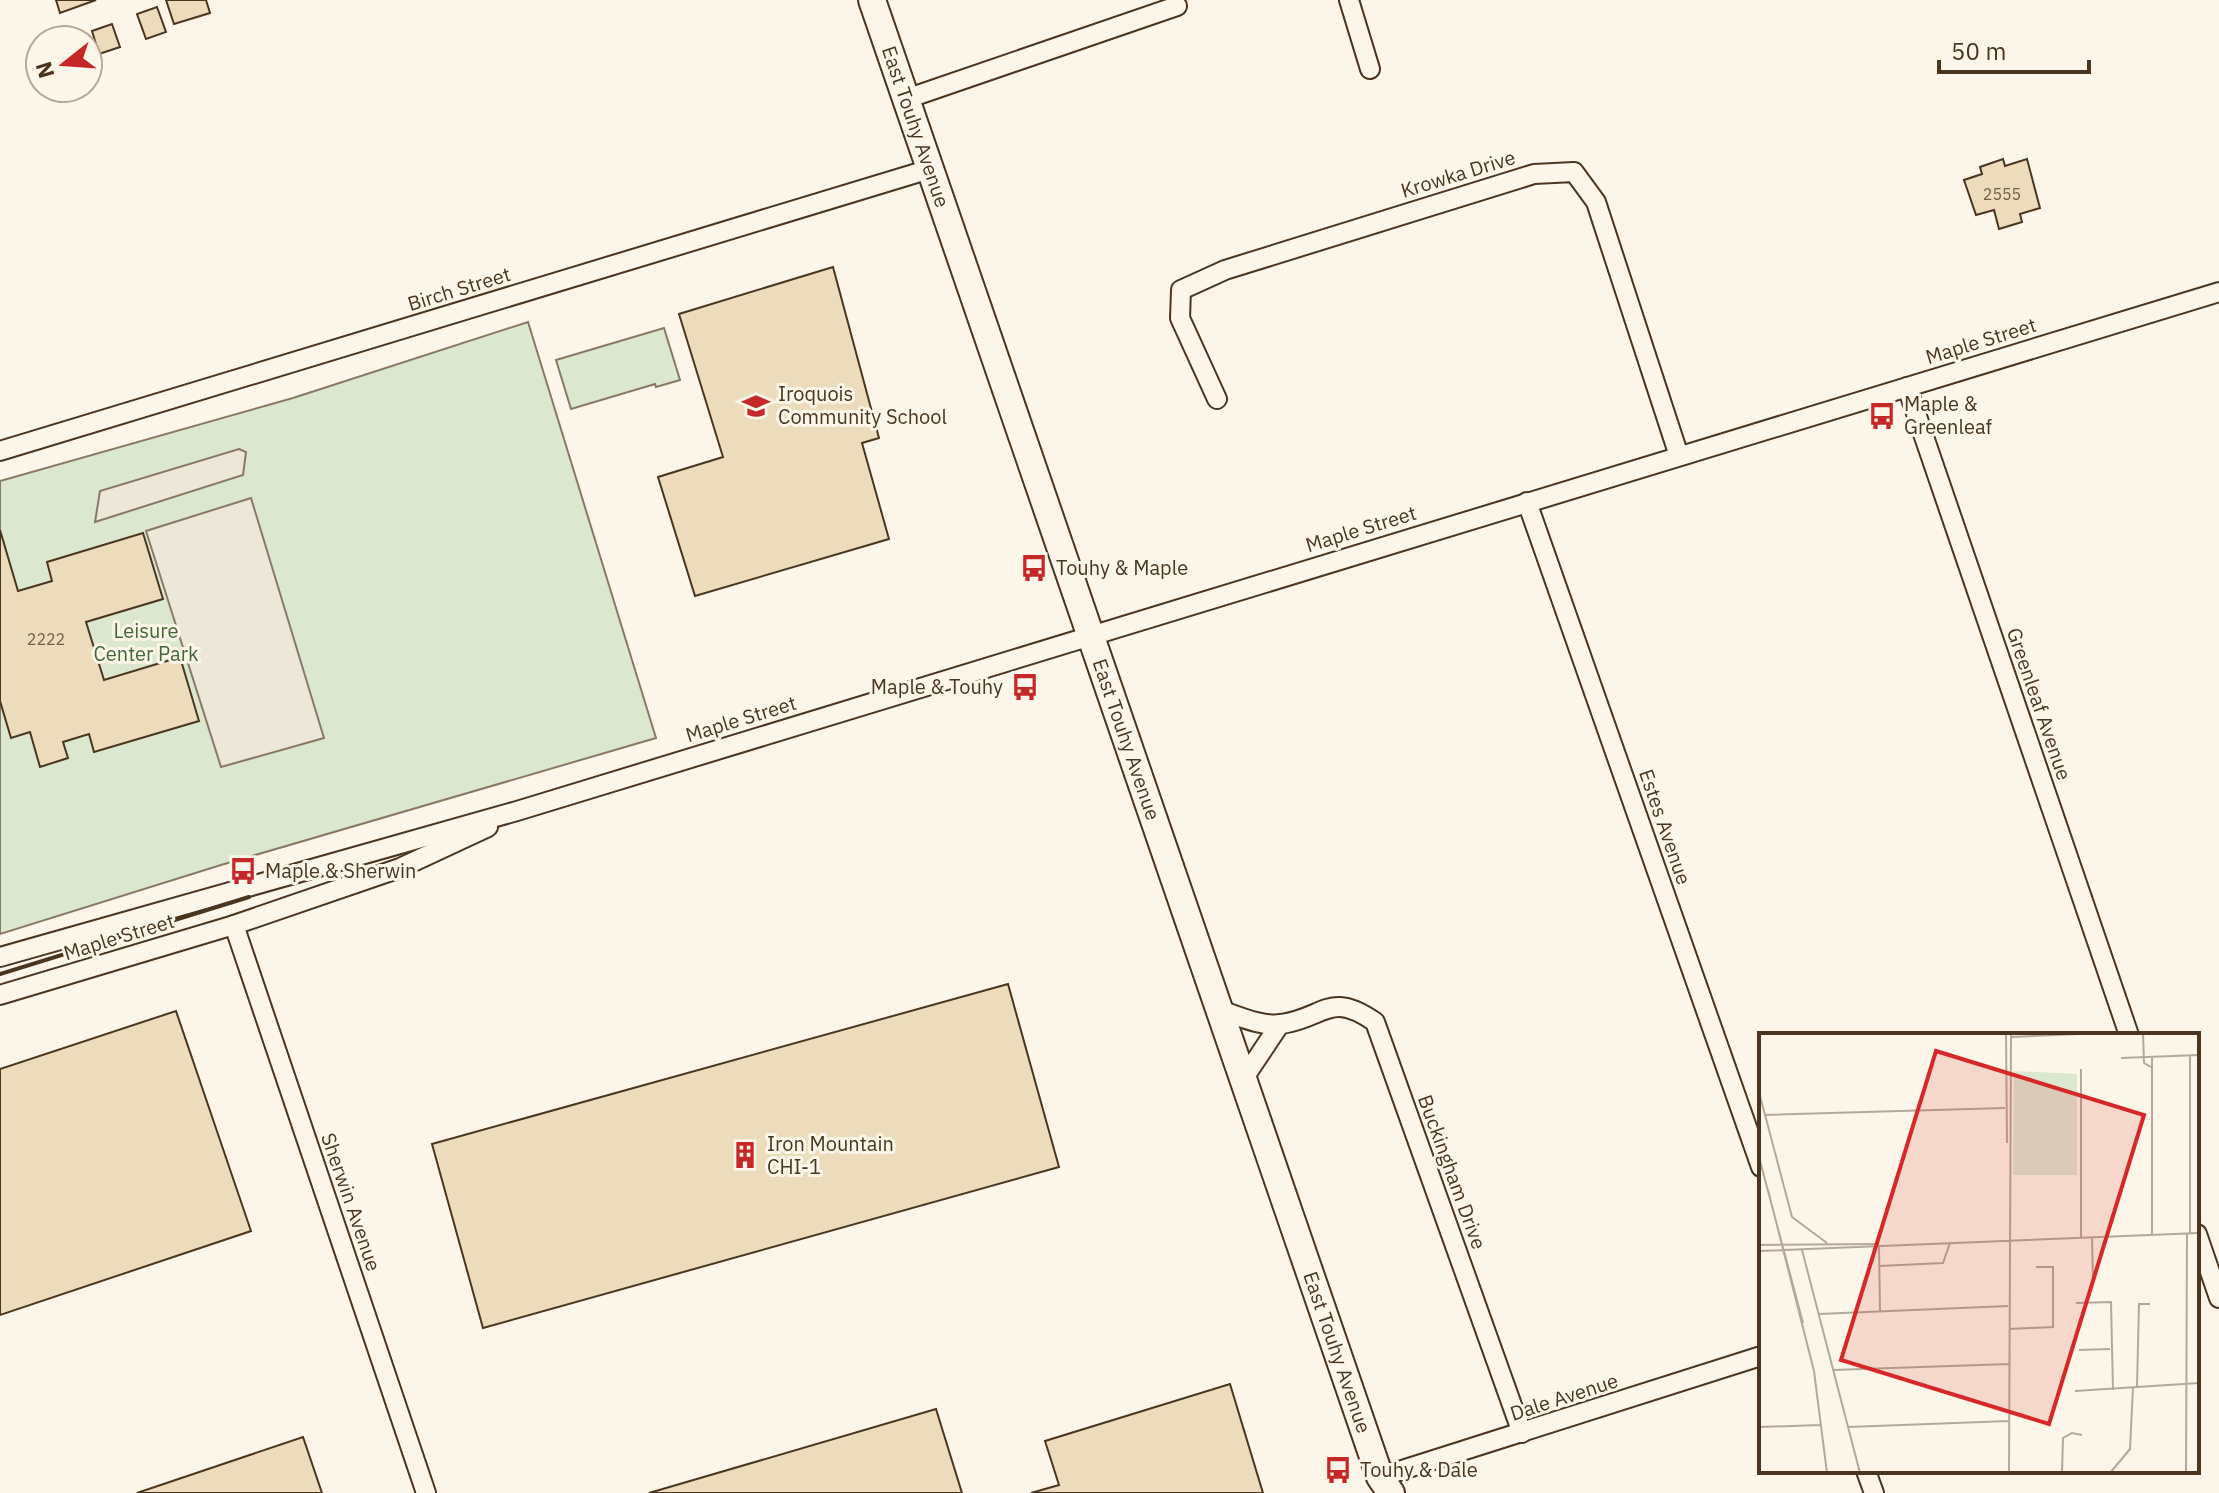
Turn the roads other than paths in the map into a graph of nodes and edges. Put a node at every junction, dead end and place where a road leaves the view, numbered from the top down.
1 (872, 0) edge
2 (1349, 0) edge
3 (1177, 6) dead end
4 (1370, 69) dead end
5 (906, 99) junction
6 (930, 169) junction
7 (2219, 292) edge
8 (1907, 387) junction
9 (1217, 399) dead end
10 (0, 451) edge
11 (1679, 456) junction
12 (1527, 502) junction
13 (1089, 635) junction
14 (517, 811) junction
15 (234, 925) junction
16 (0, 957) edge
17 (0, 995) edge
18 (1220, 1010) junction
19 (1280, 1024) junction
20 (2128, 1033) edge
21 (1244, 1078) junction
22 (1759, 1161) edge
23 (2199, 1240) edge
24 (2219, 1298) edge
25 (1759, 1357) edge
26 (1522, 1433) junction
27 (1867, 1473) edge
28 (1384, 1488) edge
29 (426, 1493) edge
30 (1874, 1493) edge

1 - 5 main road, East Touhy Avenue
2 - 4 street
3 - 5 street
5 - 6 main road, East Touhy Avenue
6 - 10 street, Birch Street
6 - 13 main road, East Touhy Avenue
7 - 8 street, Maple Street
8 - 11 street, Maple Street
8 - 20 street, Greenleaf Avenue
9 - 11 street, Krowka Drive
11 - 12 street, Maple Street
12 - 13 street, Maple Street
12 - 22 street, Estes Avenue
13 - 14 street, Maple Street
13 - 18 main road, East Touhy Avenue
14 - 15 street, Maple Street
14 - 16 street, Maple Street
15 - 17 street, Maple Street
15 - 29 street, Sherwin Avenue
18 - 19 street, Buckingham Drive
18 - 21 main road, East Touhy Avenue
19 - 21 street
19 - 26 street, Buckingham Drive
21 - 28 main road, East Touhy Avenue
23 - 24 street
25 - 26 street, Dale Avenue
26 - 28 street, Dale Avenue
27 - 30 street

